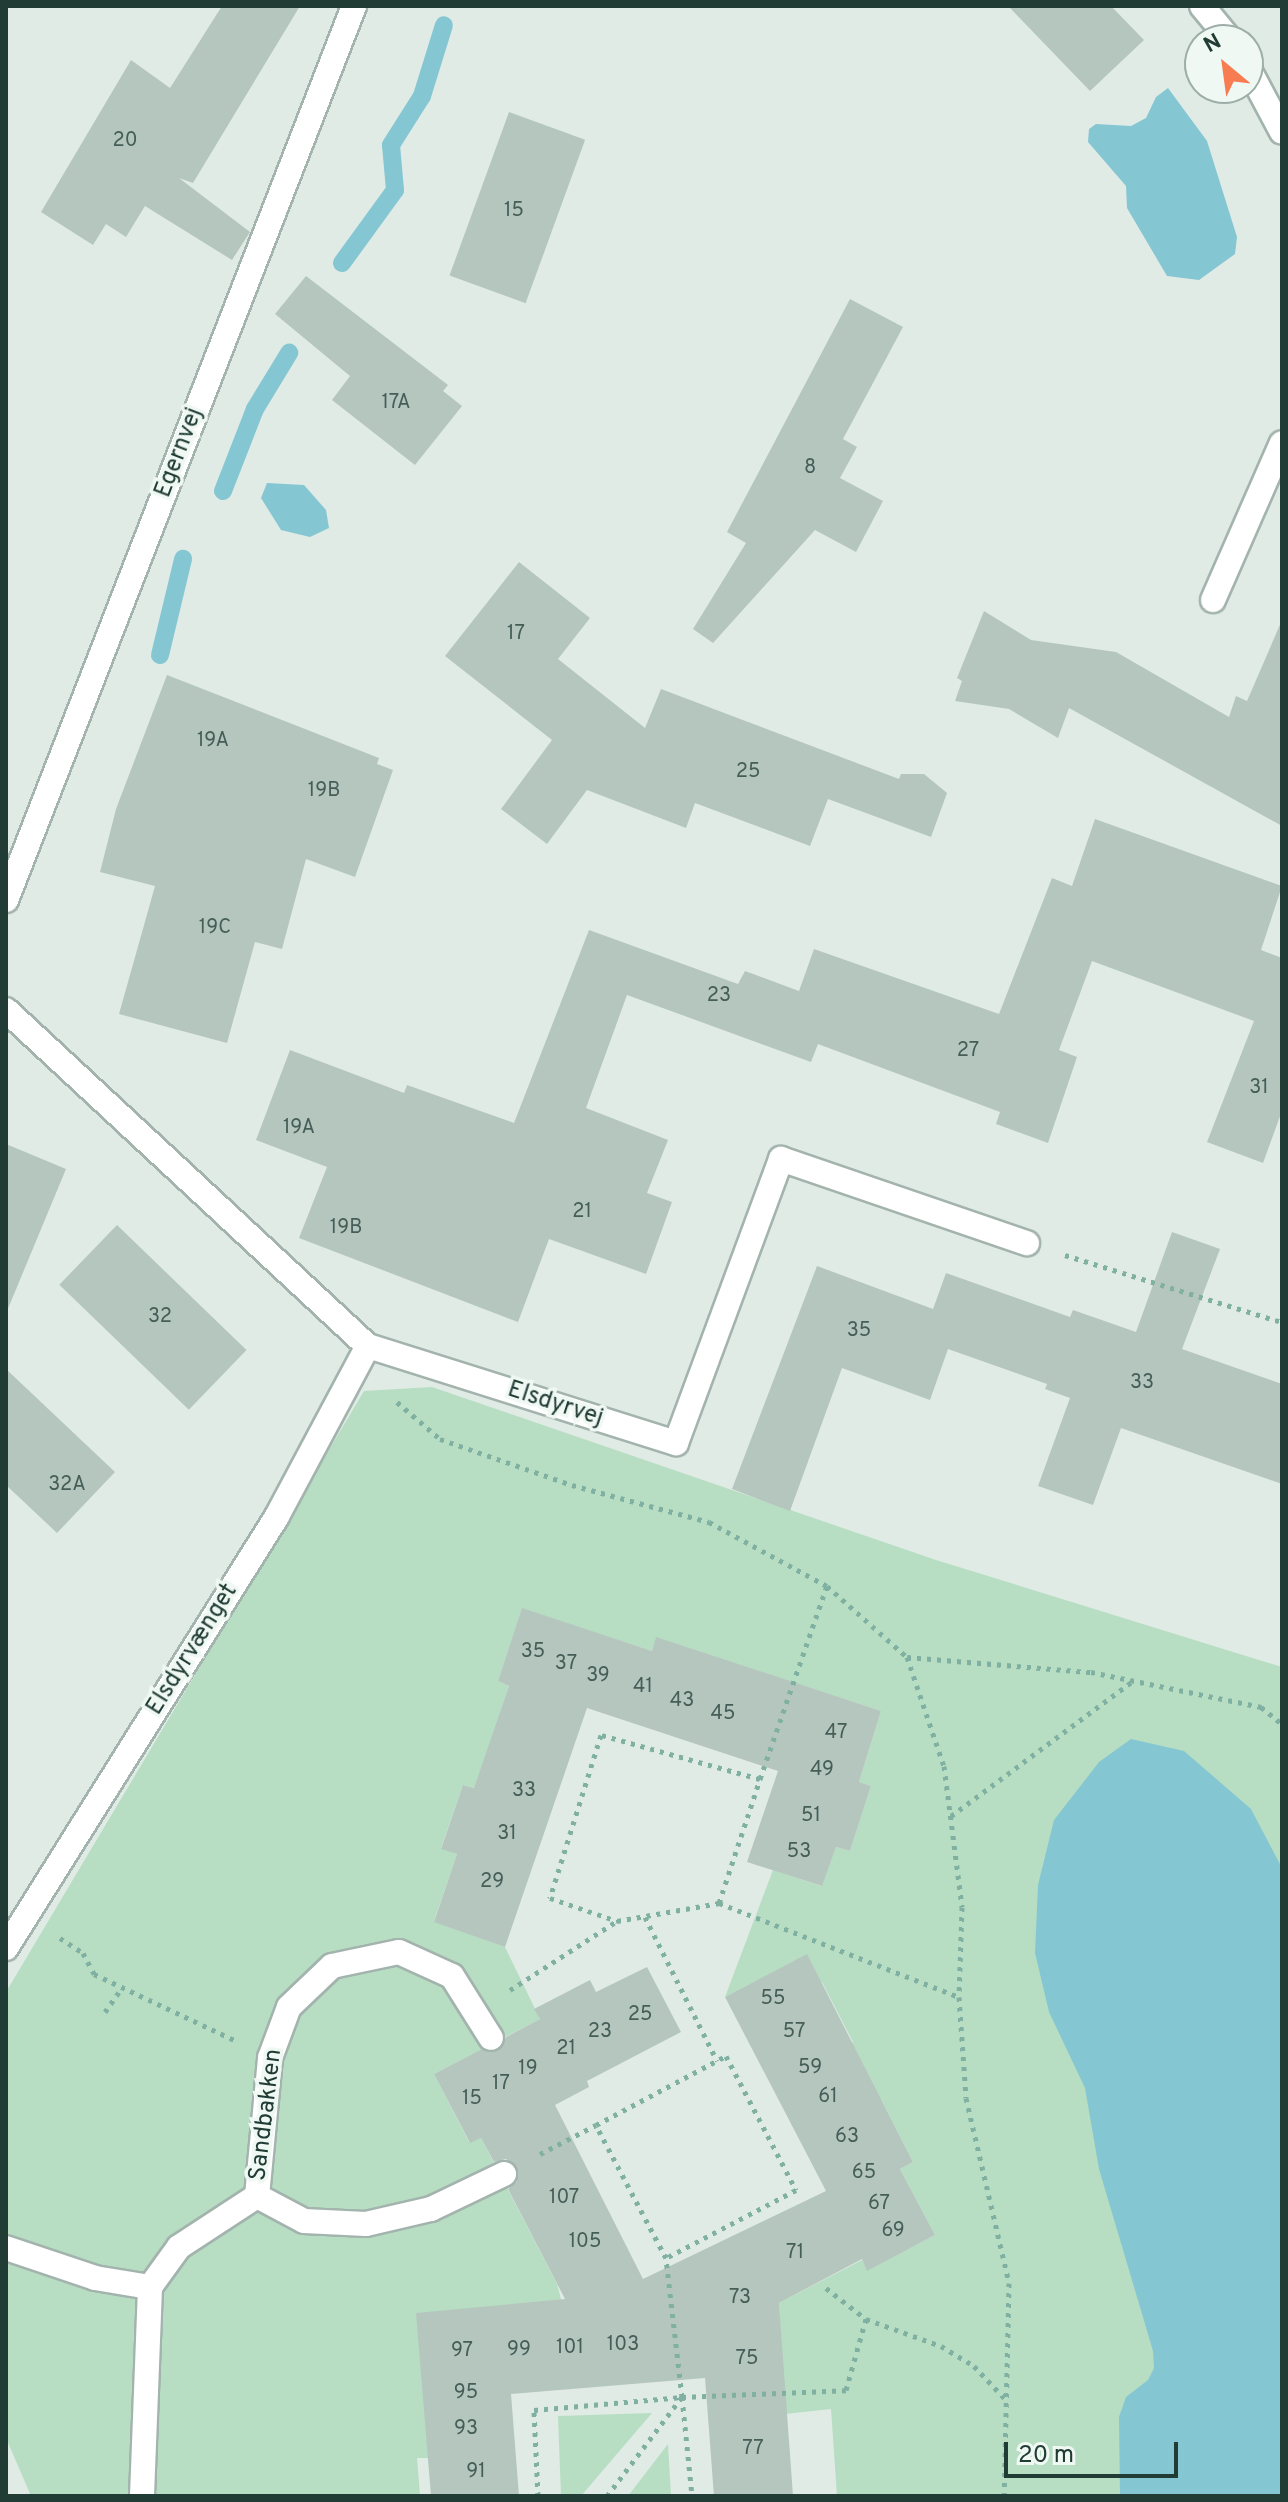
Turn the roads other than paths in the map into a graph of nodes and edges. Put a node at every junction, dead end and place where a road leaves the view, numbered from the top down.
1 (354, 6) edge
2 (1202, 6) edge
3 (1217, 24) edge
4 (1264, 98) edge
5 (1282, 132) edge
6 (1282, 443) edge
7 (1213, 600) dead end
8 (6, 900) edge
9 (6, 1010) edge
10 (1027, 1243) road end
11 (368, 1346) junction
12 (6, 1948) edge
13 (491, 2038) dead end
14 (504, 2174) road end
15 (257, 2196) junction
16 (6, 2248) edge
17 (150, 2287) junction
18 (142, 2496) edge

1 - 8 street, Egernvej
2 - 3 street
4 - 5 street
6 - 7 street
9 - 11 street, Elsdyrvej
10 - 11 street, Elsdyrvej
11 - 12 street, Elsdyrvænget
13 - 15 street, Sandbakken
14 - 15 street, Sandbakken
15 - 17 street, Sandbakken
16 - 17 street
17 - 18 street

